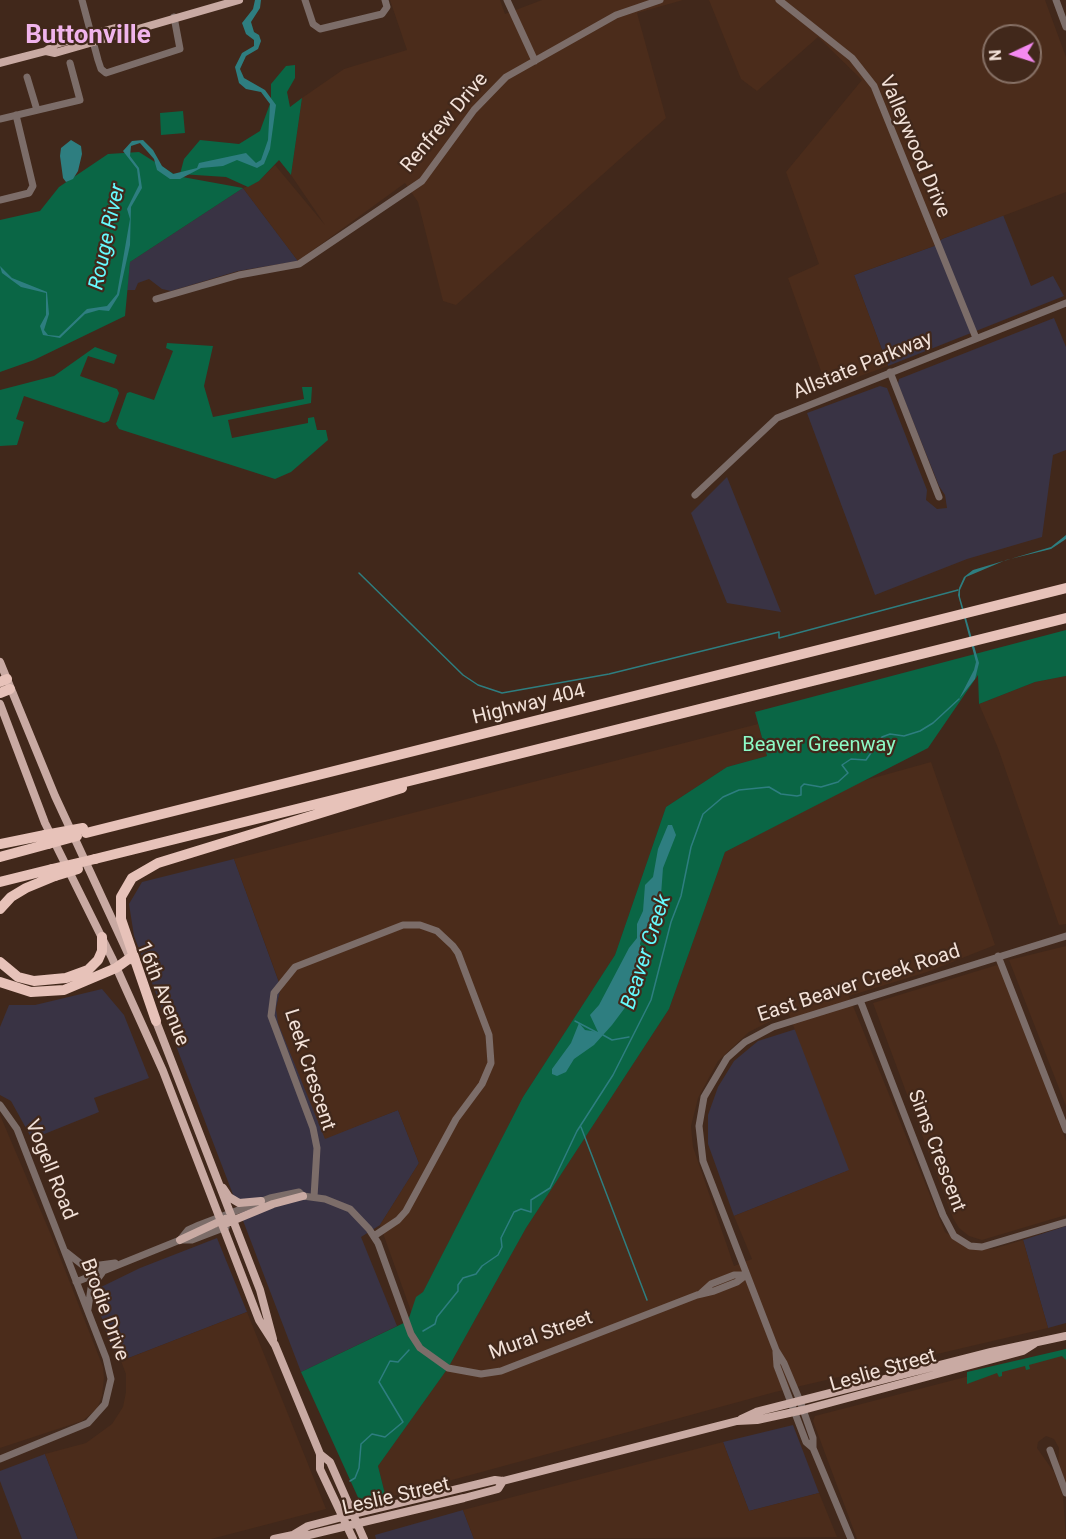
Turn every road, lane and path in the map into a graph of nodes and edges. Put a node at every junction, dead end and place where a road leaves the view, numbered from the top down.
1 (82, 0) edge
2 (239, 0) edge
3 (305, 0) edge
4 (385, 0) edge
5 (507, 0) edge
6 (660, 0) edge
7 (778, 0) edge
8 (1060, 4) edge
9 (174, 17) junction
10 (1066, 27) edge
11 (92, 39) junction
12 (535, 61) junction
13 (0, 63) edge
14 (69, 63) dead end
15 (27, 77) dead end
16 (37, 110) junction
17 (16, 115) junction
18 (0, 119) edge
19 (0, 200) edge
20 (156, 299) dead end
21 (1066, 303) edge
22 (976, 338) junction
23 (890, 372) junction
24 (695, 495) dead end
25 (939, 497) dead end
26 (1066, 586) edge
27 (1066, 618) edge
28 (0, 662) edge
29 (4, 686) edge
30 (0, 704) edge
31 (466, 766) junction
32 (47, 839) junction
33 (0, 844) edge
34 (0, 857) edge
35 (54, 873) junction
36 (0, 882) edge
37 (0, 909) edge
38 (1066, 936) edge
39 (102, 938) junction
40 (998, 956) junction
41 (130, 958) junction
42 (0, 962) edge
43 (116, 968) junction
44 (0, 982) edge
45 (860, 1000) junction
46 (156, 1021) junction
47 (0, 1105) edge
48 (1066, 1130) edge
49 (214, 1172) junction
50 (303, 1196) junction
51 (314, 1197) junction
52 (261, 1201) junction
53 (226, 1222) junction
54 (1066, 1222) edge
55 (374, 1236) junction
56 (180, 1240) joint
57 (64, 1250) junction
58 (130, 1261) junction
59 (103, 1272) junction
60 (746, 1275) junction
61 (76, 1282) junction
62 (88, 1311) junction
63 (1066, 1336) edge
64 (275, 1345) junction
65 (797, 1407) junction
66 (1050, 1450) dead end
67 (321, 1454) junction
68 (0, 1459) edge
69 (1066, 1493) edge
70 (355, 1519) junction
71 (345, 1521) junction
72 (274, 1539) edge
73 (353, 1539) edge
74 (364, 1539) edge
75 (851, 1539) edge

1 - 11 street
2 - 9 main road
3 - 4 street
5 - 12 street
6 - 12 street, Renfrew Drive
7 - 22 street, Valleywood Drive
8 - 10 street
9 - 11 main road
9 - 11 street
11 - 13 main road
12 - 20 street, Renfrew Drive
14 - 16 street
15 - 16 street
16 - 17 street
17 - 18 street
17 - 19 street
21 - 22 street, Allstate Parkway
22 - 23 street, Allstate Parkway
23 - 24 street, Allstate Parkway
23 - 25 street
26 - 32 highway, Highway 404, bridge
27 - 31 highway
28 - 29 main road, 16th Avenue
29 - 41 main road, 16th Avenue
30 - 39 main road, 16th Avenue
31 - 35 highway, bridge
31 - 46 highway
32 - 33 highway
32 - 34 highway
35 - 36 highway
35 - 37 highway
38 - 40 street, East Beaver Creek Road
39 - 42 highway
39 - 43 main road, 16th Avenue
40 - 45 street, East Beaver Creek Road
40 - 48 street
41 - 43 highway
41 - 46 main road, 16th Avenue
43 - 44 highway
43 - 53 main road, 16th Avenue
45 - 54 street, Sims Crescent
45 - 60 street, East Beaver Creek Road
46 - 49 main road, 16th Avenue
47 - 57 street, Vogell Road
49 - 52 main road
49 - 53 main road, 16th Avenue
50 - 51 street, Mural Street
50 - 52 street, Mural Street
50 - 53 main road
51 - 55 street, Mural Street
51 - 55 street, Leek Crescent
52 - 53 street, Mural Street
53 - 56 main road
53 - 64 main road, 16th Avenue
53 - 64 main road, 16th Avenue
55 - 60 street, Mural Street
56 - 58 street
57 - 58 street
57 - 61 street, Brodie Drive
58 - 59 street
59 - 61 street
59 - 62 street
60 - 65 street, East Beaver Creek Road
61 - 62 street, Brodie Drive
62 - 68 street, Brodie Drive
63 - 65 main road, Leslie Street
64 - 67 main road, 16th Avenue
65 - 70 main road, Leslie Street
65 - 75 street, East Beaver Creek Road
66 - 69 street
67 - 70 main road, 16th Avenue
67 - 71 main road, 16th Avenue
70 - 71 main road, Leslie Street
70 - 74 main road, 16th Avenue
71 - 72 main road, Leslie Street
71 - 73 main road, 16th Avenue

